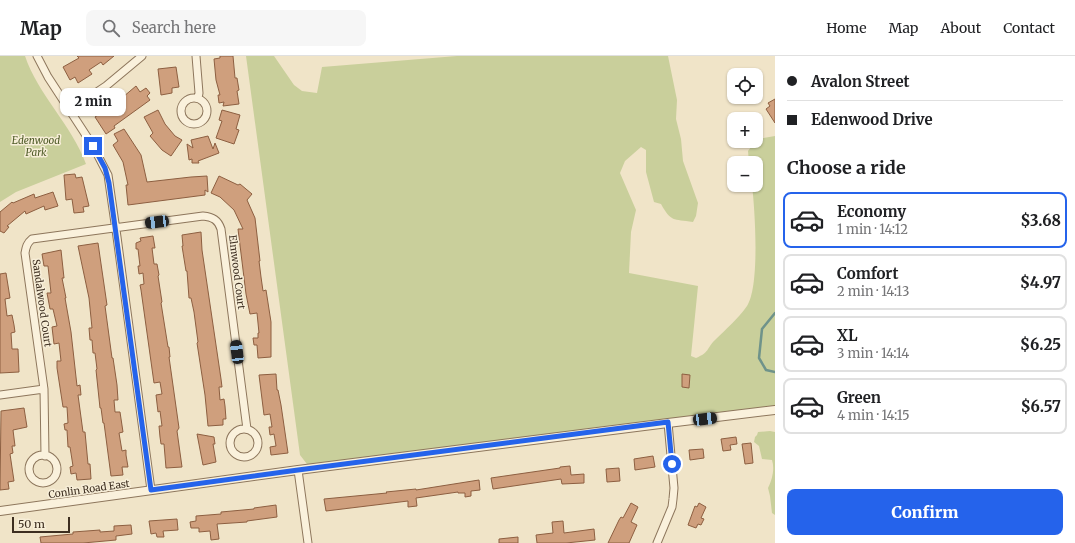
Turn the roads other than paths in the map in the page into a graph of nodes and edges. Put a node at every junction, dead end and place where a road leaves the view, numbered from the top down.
1 (37, 56) edge
2 (142, 56) edge
3 (196, 56) edge
4 (198, 98) dead end
5 (70, 110) junction
6 (116, 227) junction
7 (44, 389) junction
8 (0, 395) edge
9 (775, 410) edge
10 (668, 422) junction
11 (247, 429) junction
12 (45, 456) dead end
13 (298, 470) junction
14 (151, 490) junction
15 (0, 511) edge
16 (308, 543) edge
17 (657, 543) edge

1 - 5 street
2 - 5 street
3 - 4 street
5 - 6 street
6 - 7 street, Sandalwood Court
6 - 11 street, Elmwood Court
6 - 14 street
7 - 8 street
7 - 12 street, Sandalwood Court
9 - 10 street, Conlin Road East
10 - 13 street, Conlin Road East
10 - 17 street
11 - 11 street, Elmwood Court
13 - 14 street, Conlin Road East
13 - 16 street
14 - 15 street, Conlin Road East

